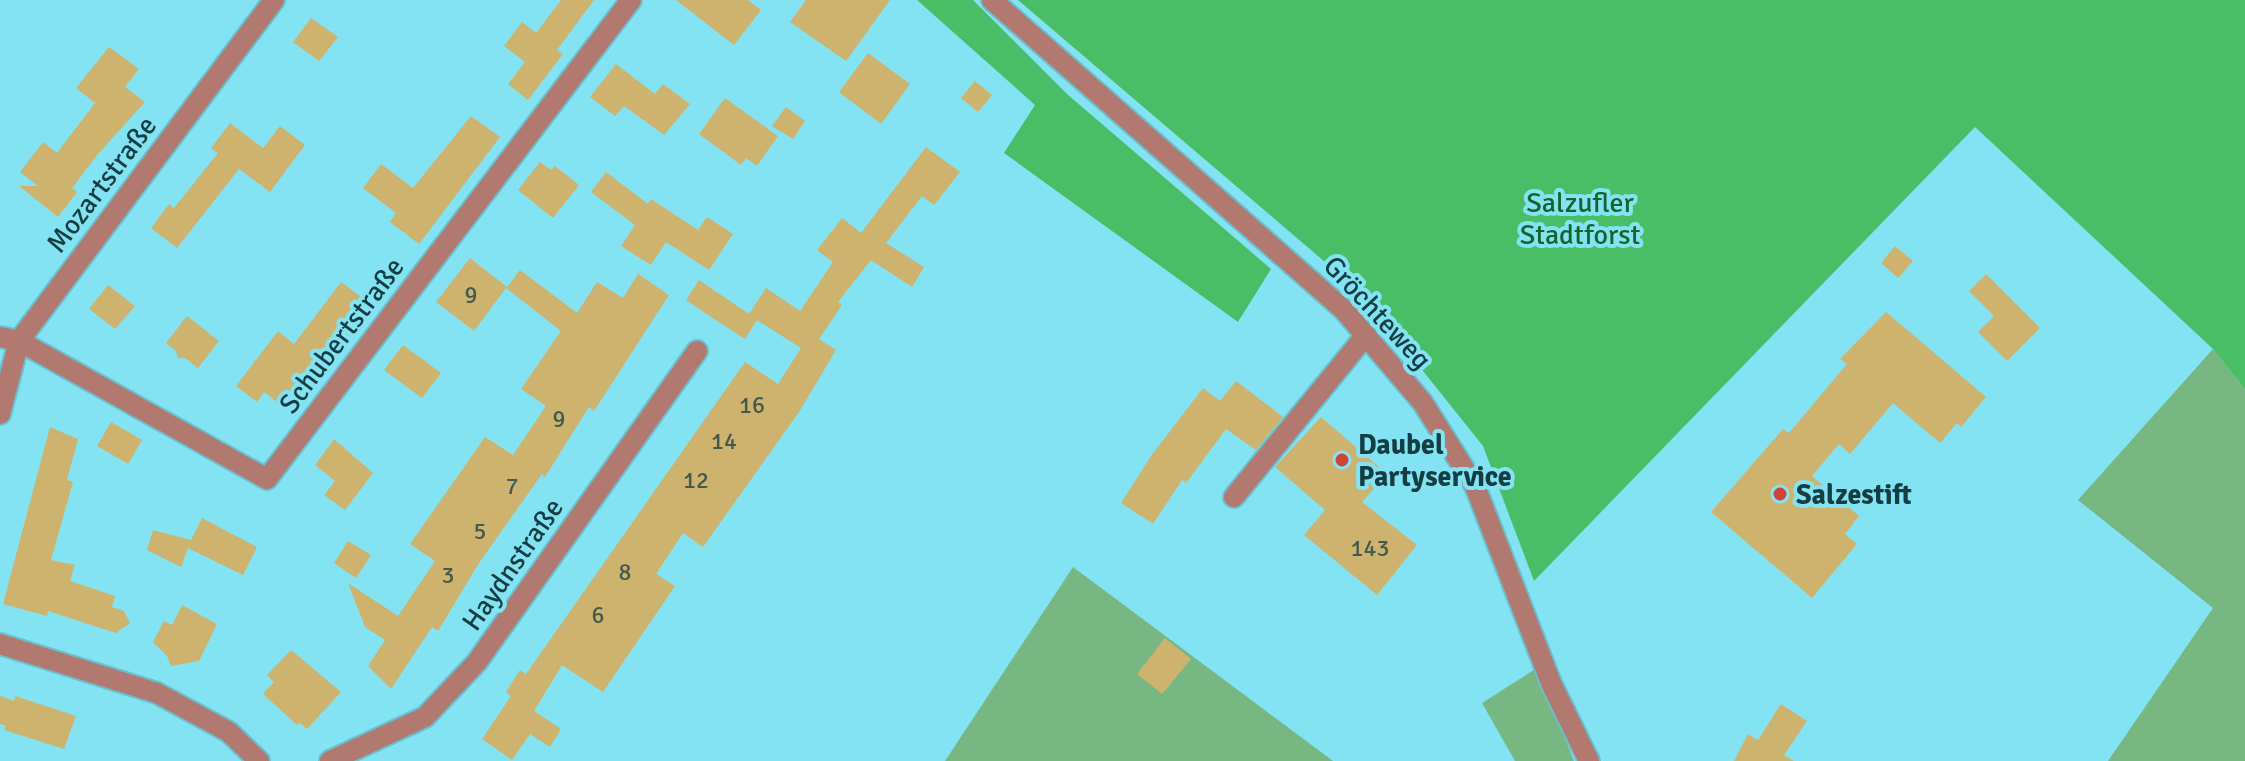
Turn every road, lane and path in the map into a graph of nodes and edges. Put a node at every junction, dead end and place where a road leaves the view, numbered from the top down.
1 (274, 0) edge
2 (631, 0) edge
3 (992, 0) edge
4 (1366, 335) junction
5 (10, 339) edge
6 (697, 351) dead end
7 (0, 414) edge
8 (1234, 497) dead end
9 (0, 644) edge
10 (259, 761) edge
11 (330, 761) edge
12 (1589, 761) edge

1 - 5 street, Mozartstraße
2 - 5 street, Schubertstraße
3 - 4 street, Gröchteweg
4 - 8 street
4 - 12 street, Gröchteweg
5 - 7 street, Mozartstraße
6 - 11 street, Haydnstraße
9 - 10 street

